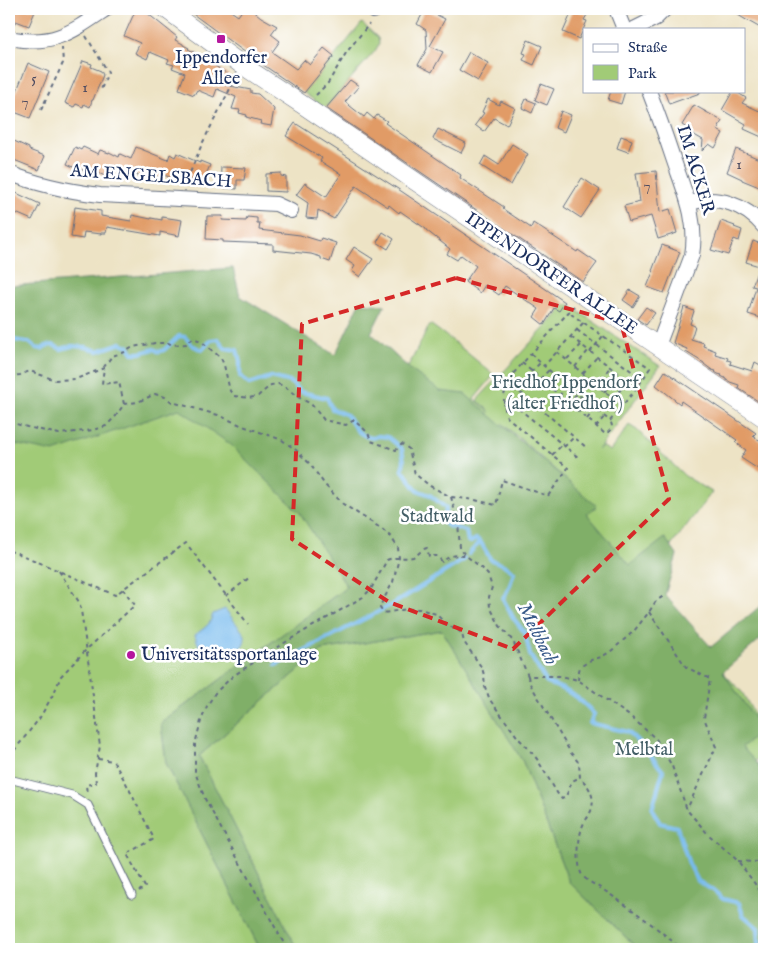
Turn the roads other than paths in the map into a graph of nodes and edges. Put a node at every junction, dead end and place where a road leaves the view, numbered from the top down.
1 (106, 9) edge
2 (166, 9) edge
3 (616, 9) edge
4 (665, 9) edge
5 (624, 28) edge
6 (636, 28) edge
7 (9, 38) edge
8 (649, 92) edge
9 (9, 173) edge
10 (689, 203) junction
11 (291, 211) dead end
12 (764, 226) edge
13 (658, 346) junction
14 (764, 418) edge
15 (9, 779) edge
16 (132, 895) road end

1 - 7 street
2 - 13 street, IPPENDORFER ALLEE
3 - 5 street
4 - 6 street
8 - 10 street, IM ACKER
9 - 11 street, AM ENGELSBACH
10 - 12 street
10 - 13 street, IM ACKER
13 - 14 street, IPPENDORFER ALLEE
15 - 16 lane

